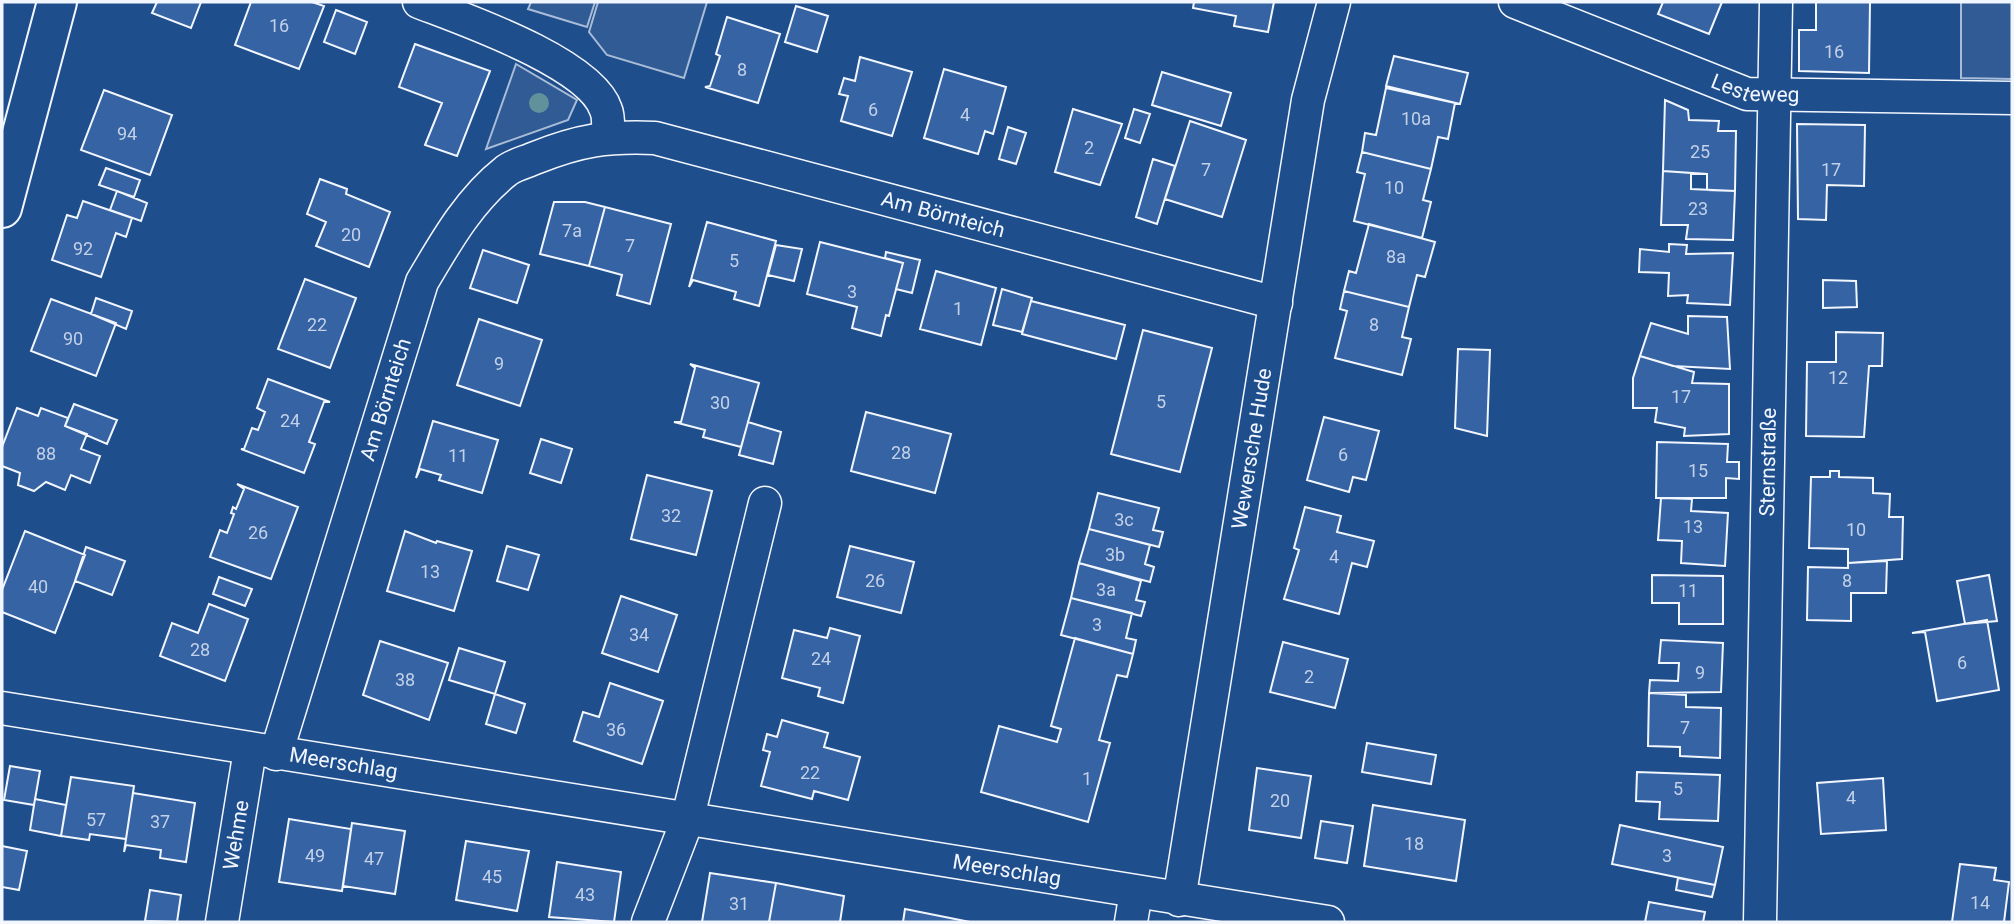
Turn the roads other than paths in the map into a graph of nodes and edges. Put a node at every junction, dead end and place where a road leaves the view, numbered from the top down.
1 (57, 2) edge
2 (419, 2) edge
3 (1334, 2) edge
4 (1515, 2) edge
5 (1776, 2) edge
6 (1774, 95) junction
7 (2012, 98) edge
8 (608, 136) junction
9 (2, 208) edge
10 (1276, 303) junction
11 (765, 503) dead end
12 (2, 708) edge
13 (263, 752) junction
14 (687, 821) junction
15 (1179, 900) junction
16 (1133, 907) edge
17 (222, 922) edge
18 (648, 922) edge
19 (1328, 922) edge
20 (1760, 922) edge

1 - 9 street
2 - 8 street
3 - 10 street, Wewersche Hude
4 - 6 street, Lesteweg
5 - 6 street, Sternstraße
6 - 7 street, Lesteweg
6 - 20 street, Sternstraße
8 - 10 street, Am Börnteich
8 - 13 street, Am Börnteich
10 - 15 street, Wewersche Hude
11 - 14 street
12 - 13 street, Meerschlag
13 - 14 street, Meerschlag
13 - 17 street, Wehme
14 - 16 street, Meerschlag
14 - 18 street
15 - 16 street, Meerschlag
15 - 19 street, Meerschlag

